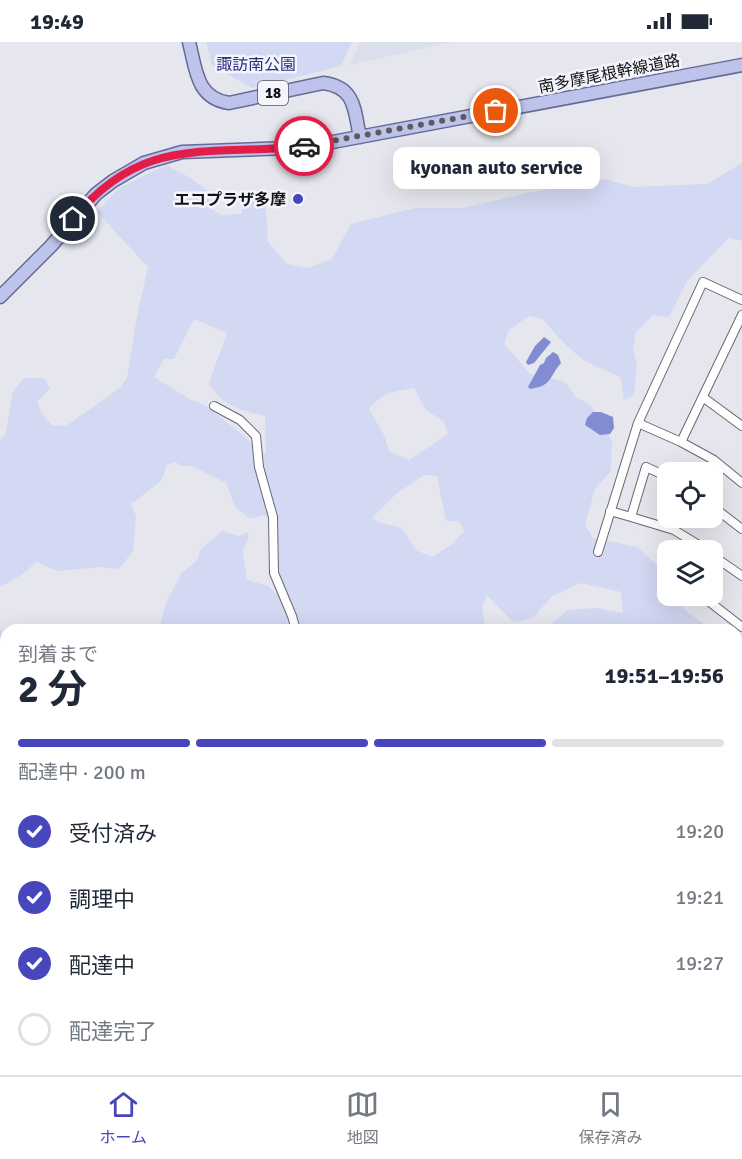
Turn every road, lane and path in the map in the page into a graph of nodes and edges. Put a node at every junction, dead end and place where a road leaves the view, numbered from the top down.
1 (189, 42) edge
2 (742, 65) edge
3 (360, 137) junction
4 (0, 297) edge
5 (742, 300) edge
6 (742, 315) edge
7 (704, 398) junction
8 (214, 406) dead end
9 (638, 423) junction
10 (742, 426) edge
11 (681, 442) junction
12 (657, 472) edge
13 (742, 483) edge
14 (610, 511) junction
15 (723, 514) edge
16 (631, 517) junction
17 (742, 529) edge
18 (689, 540) edge
19 (598, 552) dead end
20 (723, 563) edge
21 (742, 576) edge
22 (715, 606) edge
23 (294, 624) edge
24 (738, 624) edge

1 - 3 main road, 18
2 - 3 main road, 南多摩尾根幹線道路
3 - 4 main road, 南多摩尾根幹線道路
5 - 9 street
6 - 7 street
7 - 10 street
7 - 11 street
8 - 23 street
9 - 11 street
9 - 14 street
11 - 13 street
12 - 16 street
14 - 16 street
14 - 19 street
15 - 17 street
16 - 18 street
20 - 21 street
22 - 24 street

